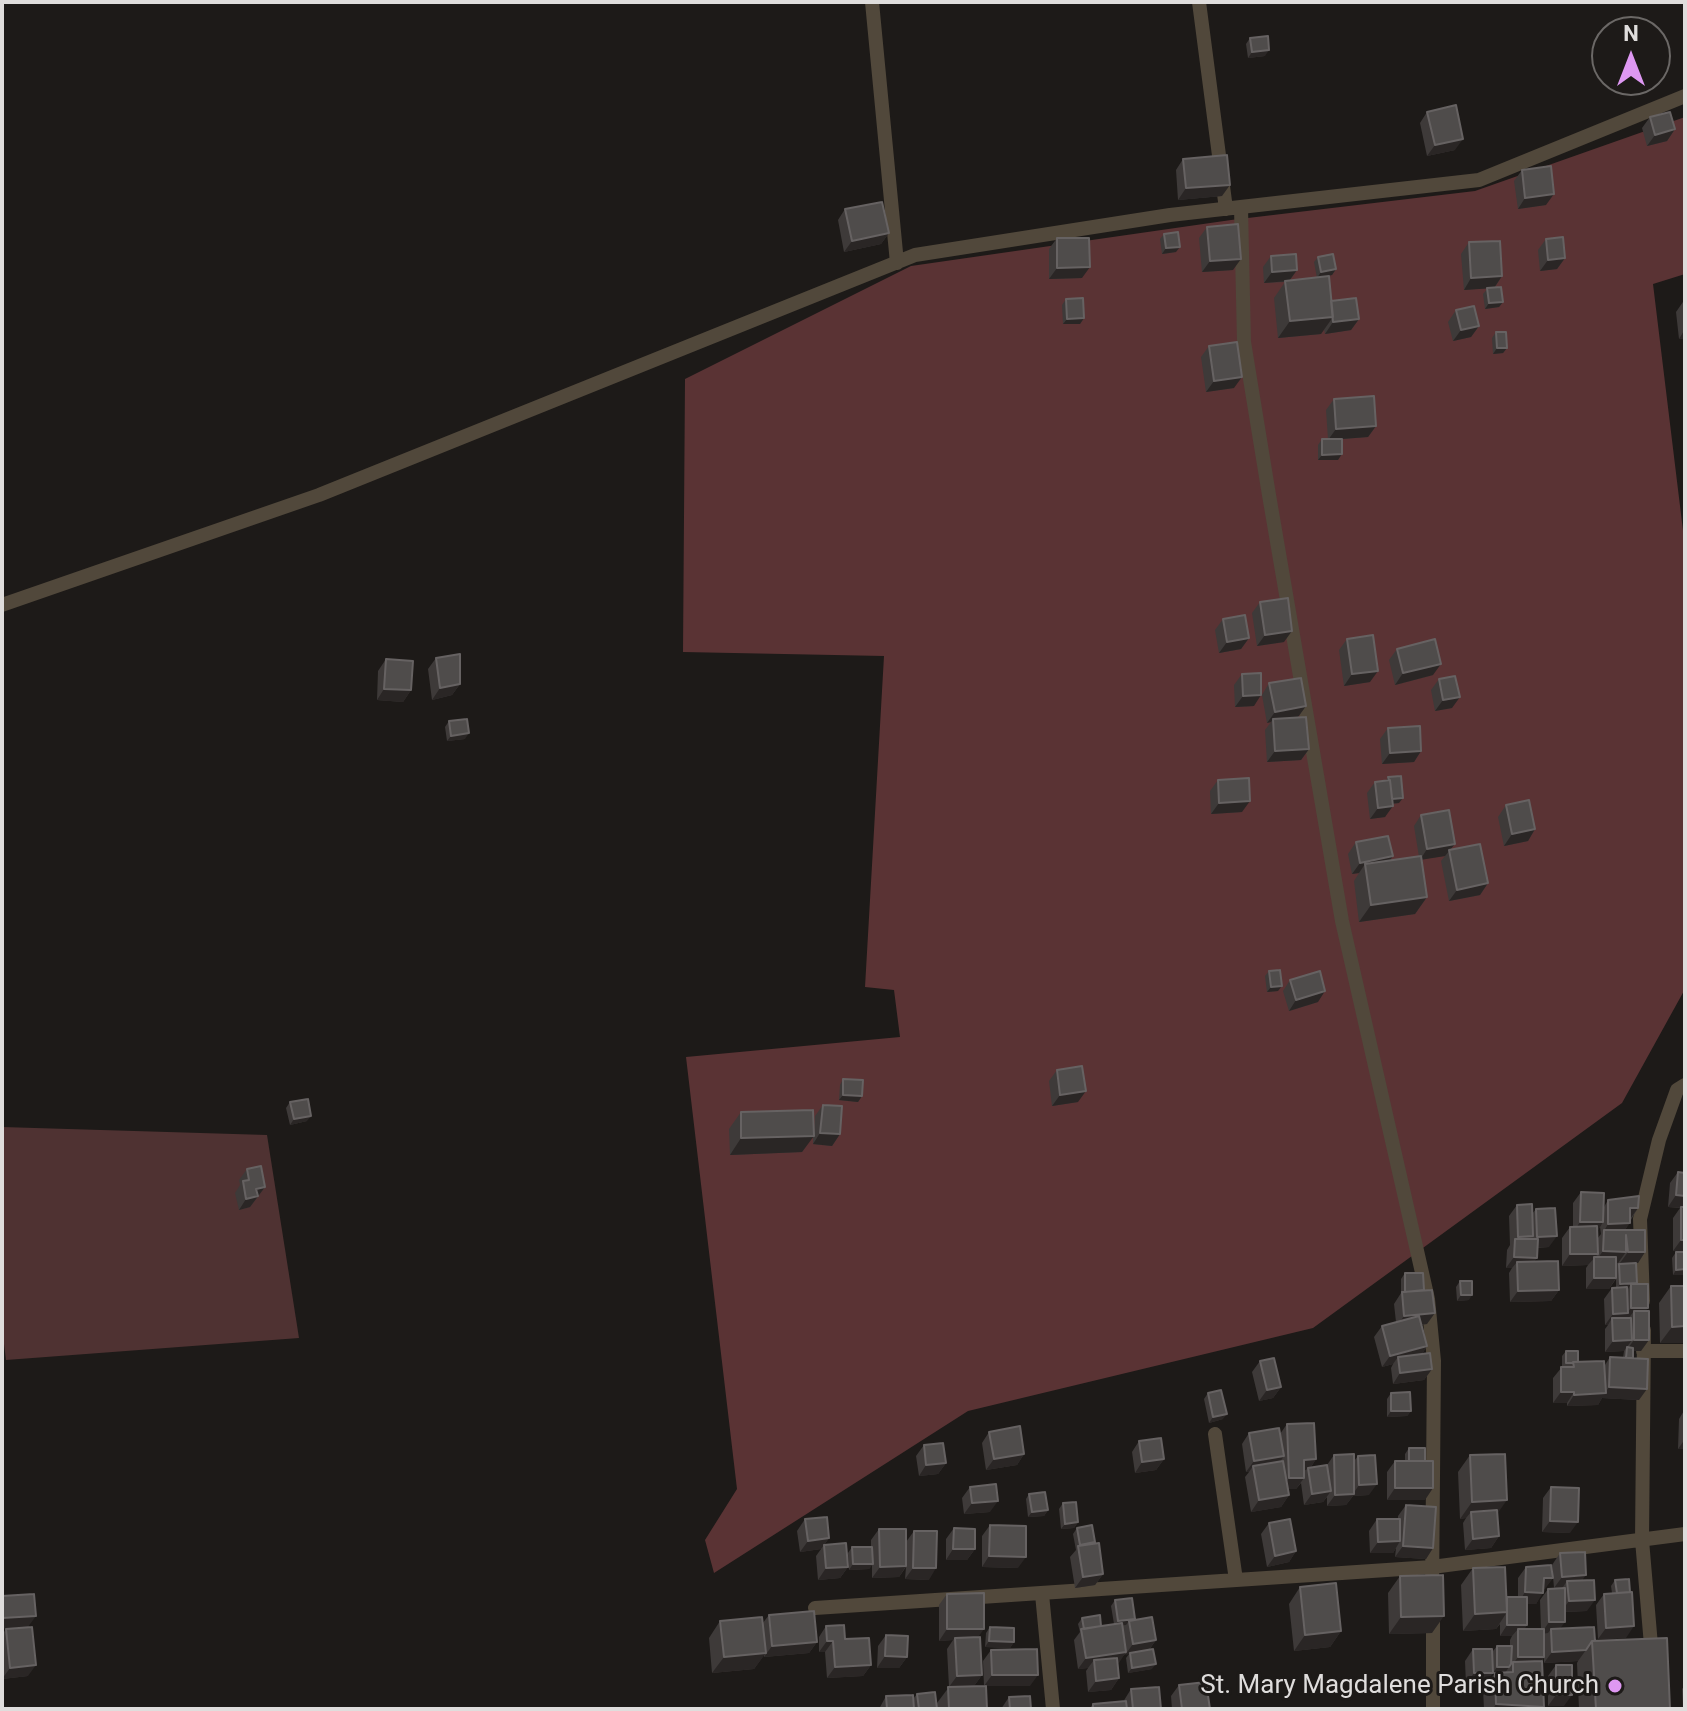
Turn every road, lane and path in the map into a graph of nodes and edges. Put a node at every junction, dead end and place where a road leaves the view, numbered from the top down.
1 (872, 2) edge
2 (1199, 2) edge
3 (1685, 96) edge
4 (1234, 208) junction
5 (897, 263) junction
6 (2, 605) edge
7 (1685, 1085) edge
8 (1643, 1351) junction
9 (1685, 1351) edge
10 (1215, 1434) dead end
11 (1685, 1534) edge
12 (1642, 1540) junction
13 (1432, 1567) junction
14 (1236, 1580) junction
15 (1042, 1594) junction
16 (815, 1608) edge
17 (1653, 1679) edge
18 (1053, 1709) edge
19 (1433, 1709) edge

1 - 5 street
2 - 4 street
3 - 4 street
4 - 5 street
4 - 13 street
5 - 6 street
7 - 8 street
8 - 9 street
8 - 12 street
10 - 14 street
11 - 12 street
12 - 13 street
12 - 17 street
13 - 14 street
13 - 19 street
14 - 15 street
15 - 16 street
15 - 18 street

